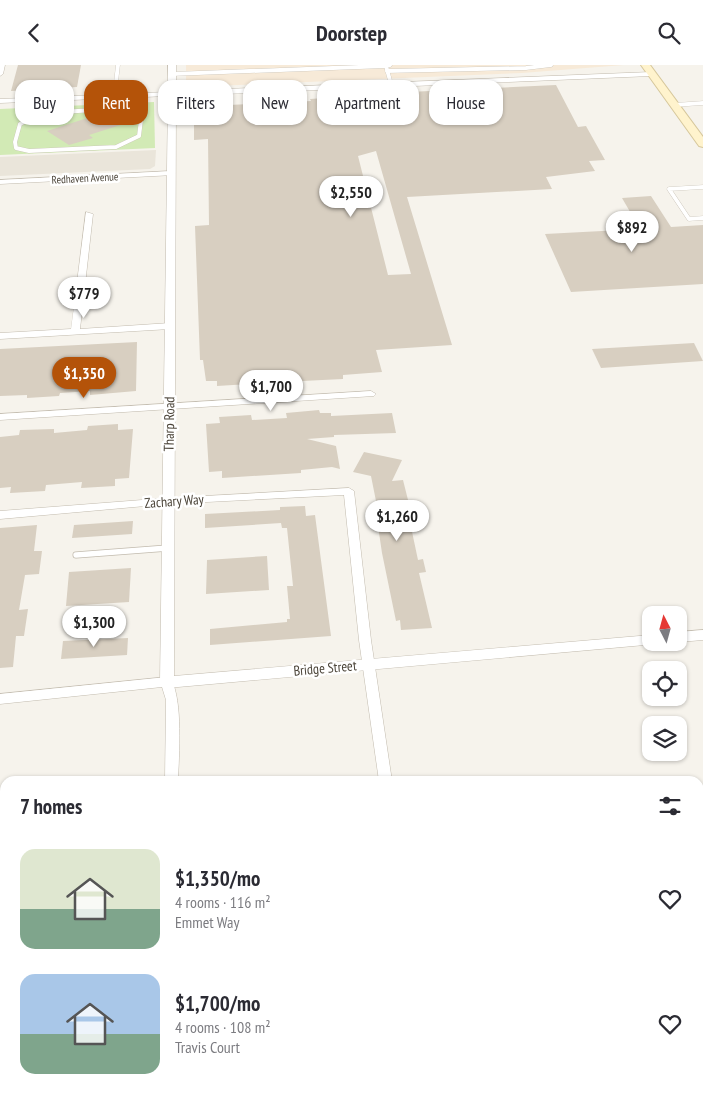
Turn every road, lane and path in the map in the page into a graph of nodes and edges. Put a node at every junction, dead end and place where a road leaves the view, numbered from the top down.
1 (2, 65) edge
2 (118, 65) edge
3 (390, 65) edge
4 (551, 65) edge
5 (386, 66) edge
6 (648, 69) edge
7 (172, 70) edge
8 (387, 71) junction
9 (0, 74) edge
10 (116, 80) edge
11 (390, 80) edge
12 (419, 83) edge
13 (317, 87) edge
14 (233, 91) edge
15 (158, 95) edge
16 (74, 98) edge
17 (15, 100) edge
18 (0, 101) edge
19 (703, 103) edge
20 (674, 105) junction
21 (70, 110) joint
22 (171, 125) edge
23 (703, 144) edge
24 (171, 173) junction
25 (0, 182) edge
26 (703, 187) edge
27 (89, 213) dead end
28 (703, 218) edge
29 (170, 326) junction
30 (74, 332) junction
31 (0, 336) edge
32 (371, 393) dead end
33 (170, 405) junction
34 (0, 417) edge
35 (349, 491) joint
36 (168, 501) junction
37 (0, 515) edge
38 (168, 548) junction
39 (76, 555) dead end
40 (703, 635) edge
41 (688, 636) edge
42 (642, 641) edge
43 (368, 665) junction
44 (167, 682) junction
45 (0, 699) edge
46 (172, 776) edge
47 (385, 776) edge

1 - 9 street
2 - 10 lane
3 - 5 lane
4 - 8 lane
5 - 7 lane
5 - 8 lane
6 - 12 street
6 - 20 main road
8 - 11 lane
13 - 14 street
15 - 16 street
17 - 18 street
19 - 20 lane
20 - 23 main road
21 - 21 lane
22 - 24 street, Tharp Road
24 - 25 street, Redhaven Avenue
24 - 29 street, Tharp Road
26 - 28 lane
27 - 30 street
29 - 30 street
29 - 33 street, Tharp Road
30 - 31 street
32 - 33 street
33 - 34 street
33 - 36 street, Tharp Road
35 - 36 street, Zachary Way
35 - 43 street
36 - 37 street, Zachary Way
36 - 38 street, Tharp Road
38 - 39 lane
38 - 44 street, Tharp Road
40 - 41 street
42 - 43 street, Bridge Street
43 - 44 street, Bridge Street
43 - 47 street
44 - 45 street, Bridge Street
44 - 46 street, Tharp Road

